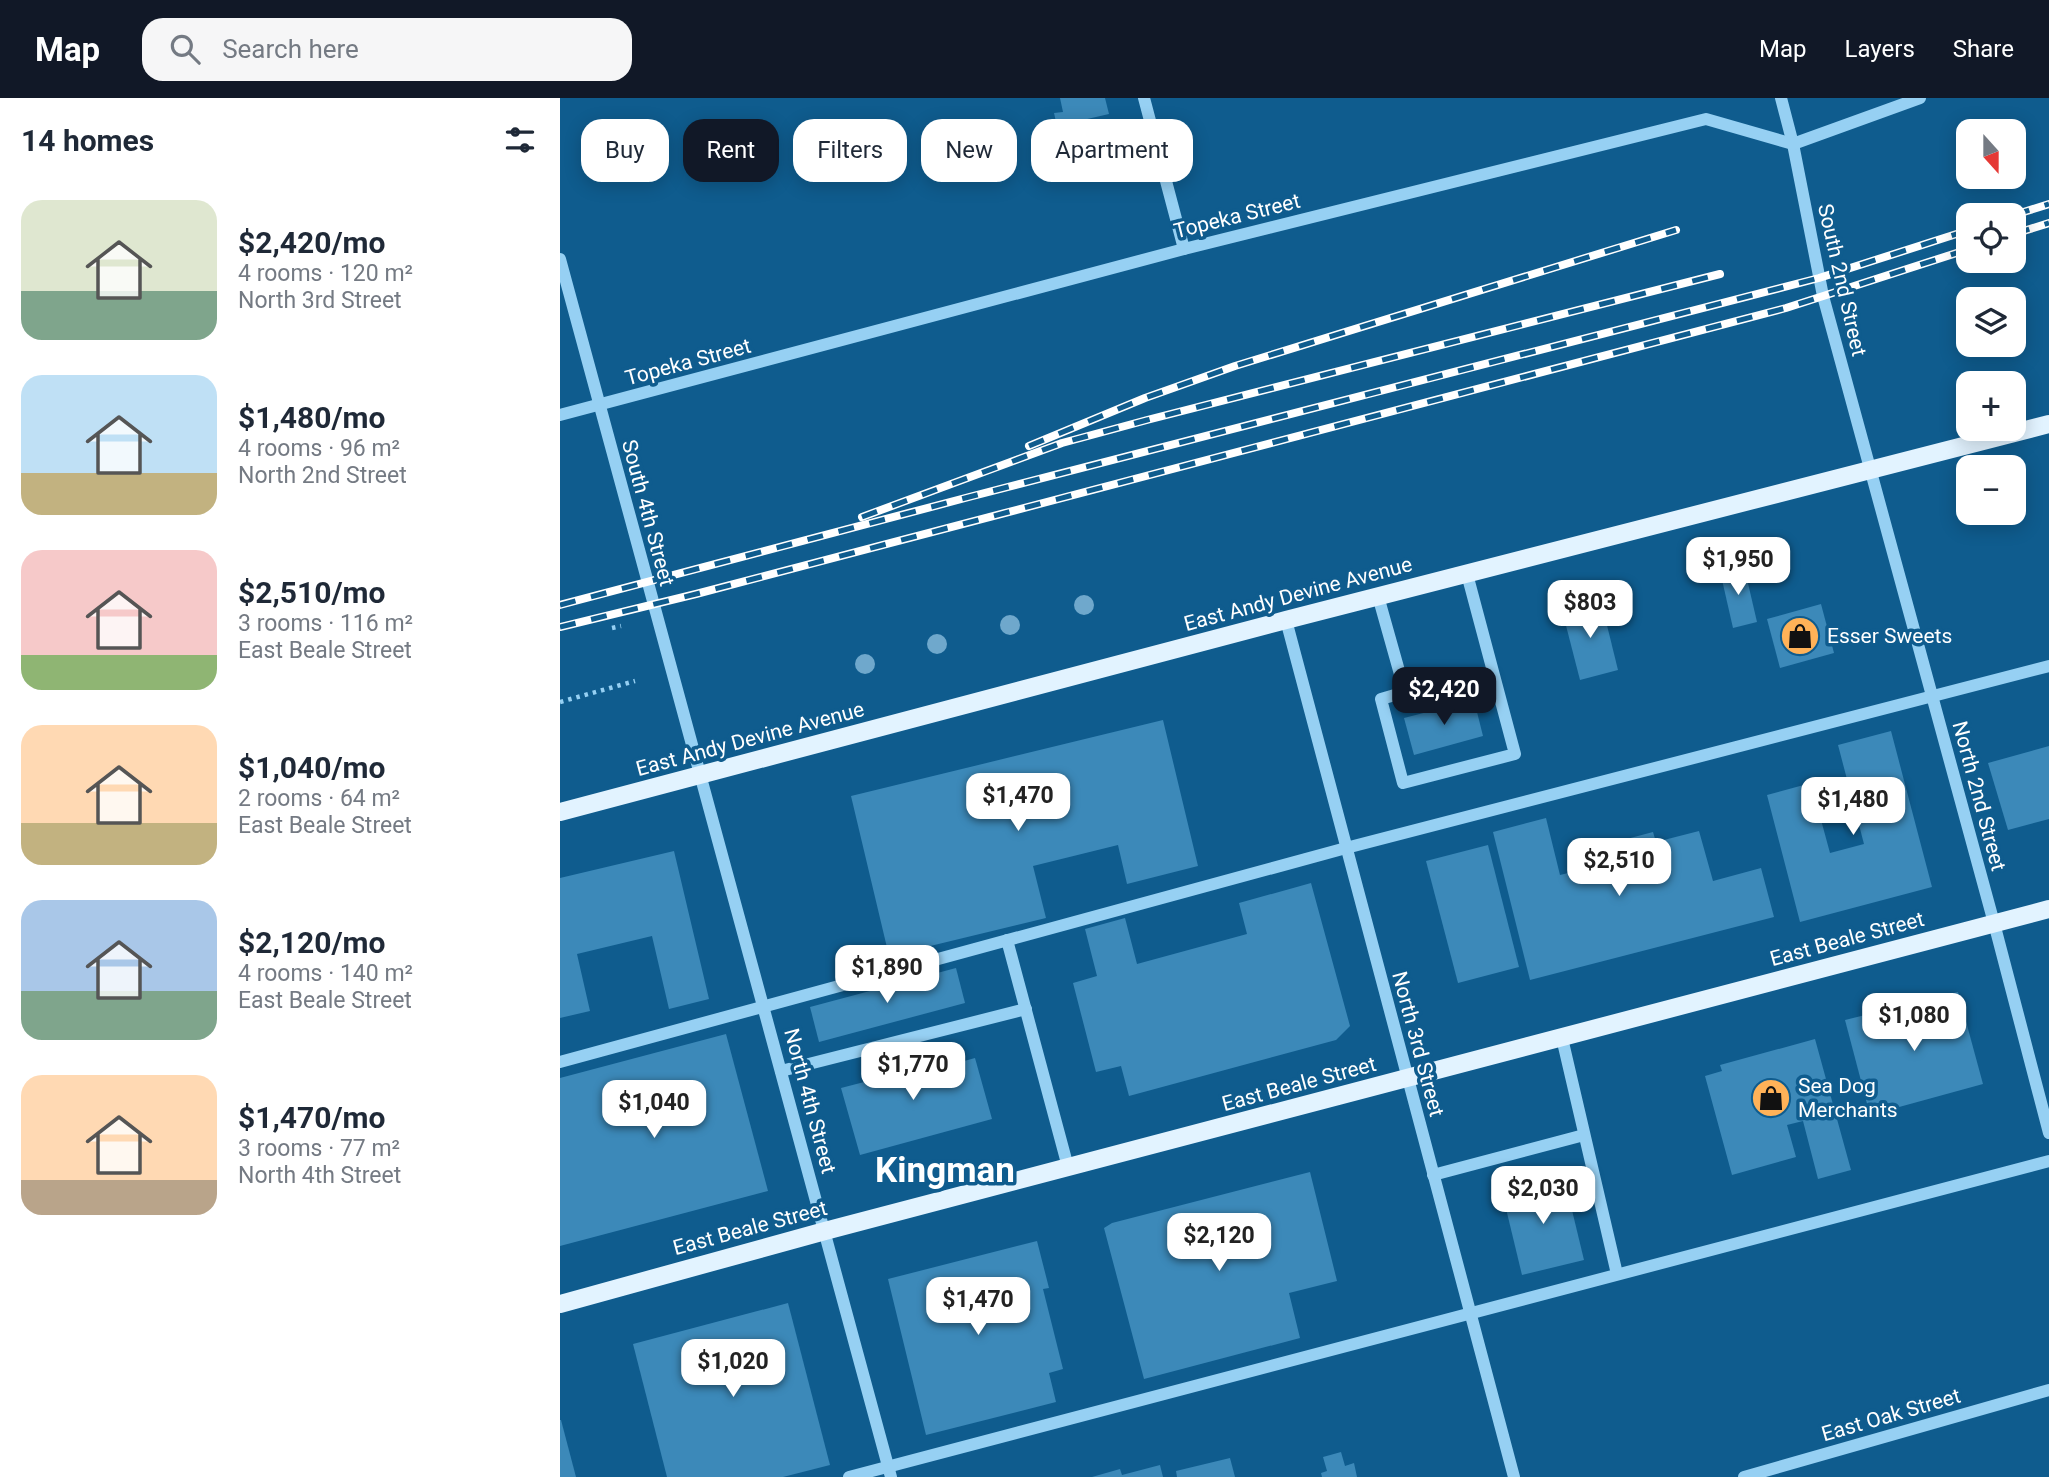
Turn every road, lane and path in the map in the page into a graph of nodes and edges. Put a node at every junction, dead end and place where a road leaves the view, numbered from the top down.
1 (1144, 98) edge
2 (1781, 98) edge
3 (1920, 98) edge
4 (1793, 144) junction
5 (1184, 249) junction
6 (560, 259) edge
7 (599, 405) junction
8 (560, 415) edge
9 (2049, 424) edge
10 (1870, 470) junction
11 (1467, 574) junction
12 (1378, 596) junction
13 (1286, 620) junction
14 (621, 626) dead end
15 (612, 628) dead end
16 (2049, 666) edge
17 (635, 681) dead end
18 (1932, 697) junction
19 (560, 702) edge
20 (701, 776) junction
21 (560, 812) edge
22 (1346, 848) junction
23 (2049, 909) edge
24 (1994, 923) junction
25 (1007, 940) junction
26 (764, 1007) junction
27 (1026, 1009) junction
28 (1562, 1038) junction
29 (560, 1062) edge
30 (781, 1071) junction
31 (1407, 1079) junction
32 (2049, 1133) edge
33 (1584, 1135) junction
34 (2049, 1161) edge
35 (1068, 1167) junction
36 (1433, 1175) junction
37 (825, 1231) junction
38 (1617, 1274) junction
39 (560, 1304) edge
40 (1470, 1312) junction
41 (2049, 1391) edge
42 (889, 1472) edge
43 (849, 1477) edge
44 (1514, 1477) edge
45 (1744, 1477) edge

1 - 5 street
2 - 4 street, South 2nd Street
3 - 4 street
4 - 5 street, Topeka Street
4 - 10 street, South 2nd Street
5 - 7 street, Topeka Street
6 - 7 street, South 4th Street
7 - 8 street, Topeka Street
7 - 20 street, South 4th Street
9 - 10 main road, East Andy Devine Avenue
10 - 11 main road, East Andy Devine Avenue
10 - 18 street, North 2nd Street
11 - 12 main road, East Andy Devine Avenue
11 - 12 street
12 - 13 main road, East Andy Devine Avenue
13 - 20 main road, East Andy Devine Avenue
13 - 22 street, North 3rd Street
14 - 15 path
16 - 18 street
17 - 19 path
18 - 22 street
18 - 24 street, North 2nd Street
20 - 21 main road, East Andy Devine Avenue
20 - 26 street, North 4th Street
22 - 25 street
22 - 31 street, North 3rd Street
23 - 24 main road, East Beale Street
24 - 28 main road, East Beale Street
24 - 32 street, North 2nd Street
25 - 26 street
25 - 27 street
26 - 29 street
26 - 30 street, North 4th Street
27 - 30 street
27 - 35 street
28 - 31 main road, East Beale Street
28 - 33 street
30 - 37 street, North 4th Street
31 - 35 main road, East Beale Street
31 - 36 street, North 3rd Street
33 - 36 street
33 - 38 street
34 - 38 street
35 - 37 main road, East Beale Street
36 - 40 street, North 3rd Street
37 - 39 main road, East Beale Street
37 - 42 street, North 4th Street
38 - 40 street
40 - 42 street
40 - 44 street, North 3rd Street
41 - 45 street, East Oak Street
42 - 43 street

